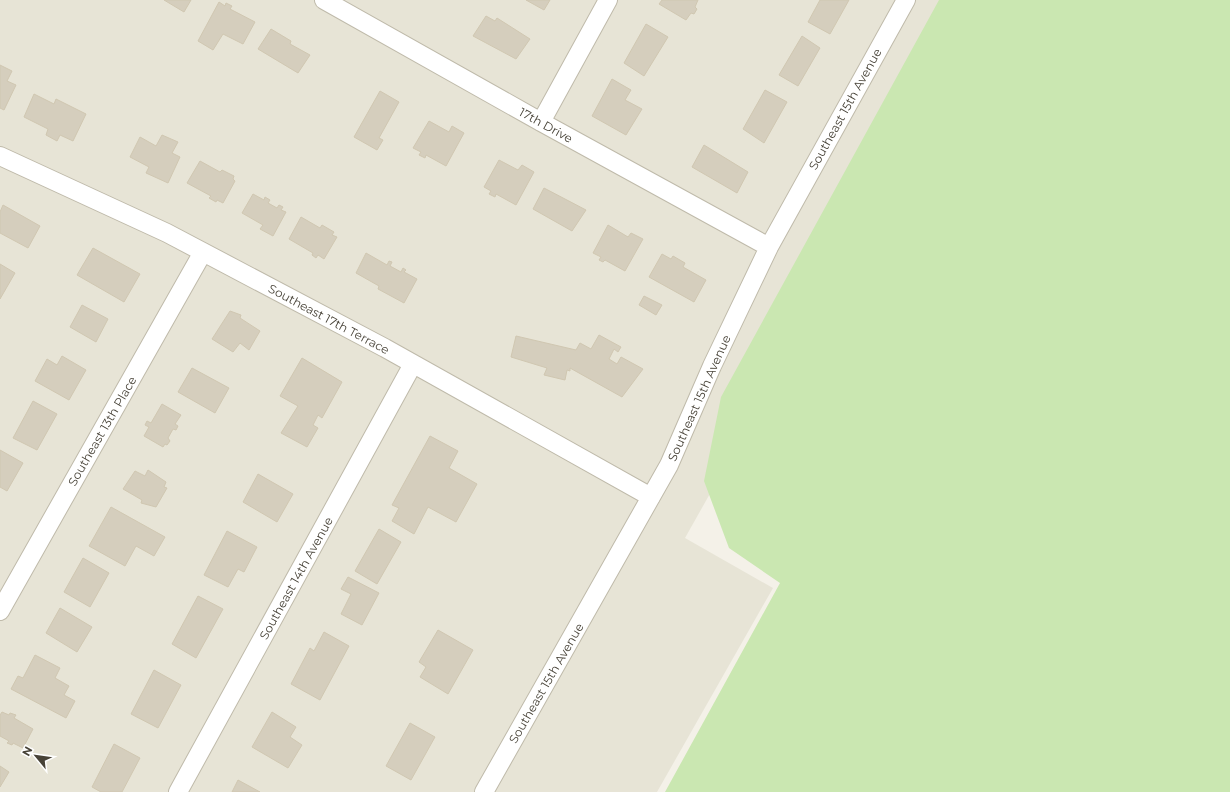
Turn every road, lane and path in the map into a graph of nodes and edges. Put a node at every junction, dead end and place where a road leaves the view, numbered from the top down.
1 (324, 0) edge
2 (608, 0) edge
3 (906, 0) edge
4 (541, 122) junction
5 (0, 156) edge
6 (769, 247) junction
7 (203, 252) junction
8 (413, 364) junction
9 (651, 497) junction
10 (0, 611) edge
11 (178, 792) edge
12 (484, 792) edge

1 - 4 street, 17th Drive
2 - 4 street
3 - 6 street, Southeast 15th Avenue
4 - 6 street, 17th Drive
5 - 7 street, Southeast 17th Terrace
6 - 9 street, Southeast 15th Avenue
7 - 8 street, Southeast 17th Terrace
7 - 10 street, Southeast 13th Place
8 - 9 street, Southeast 17th Terrace
8 - 11 street, Southeast 14th Avenue
9 - 12 street, Southeast 15th Avenue

